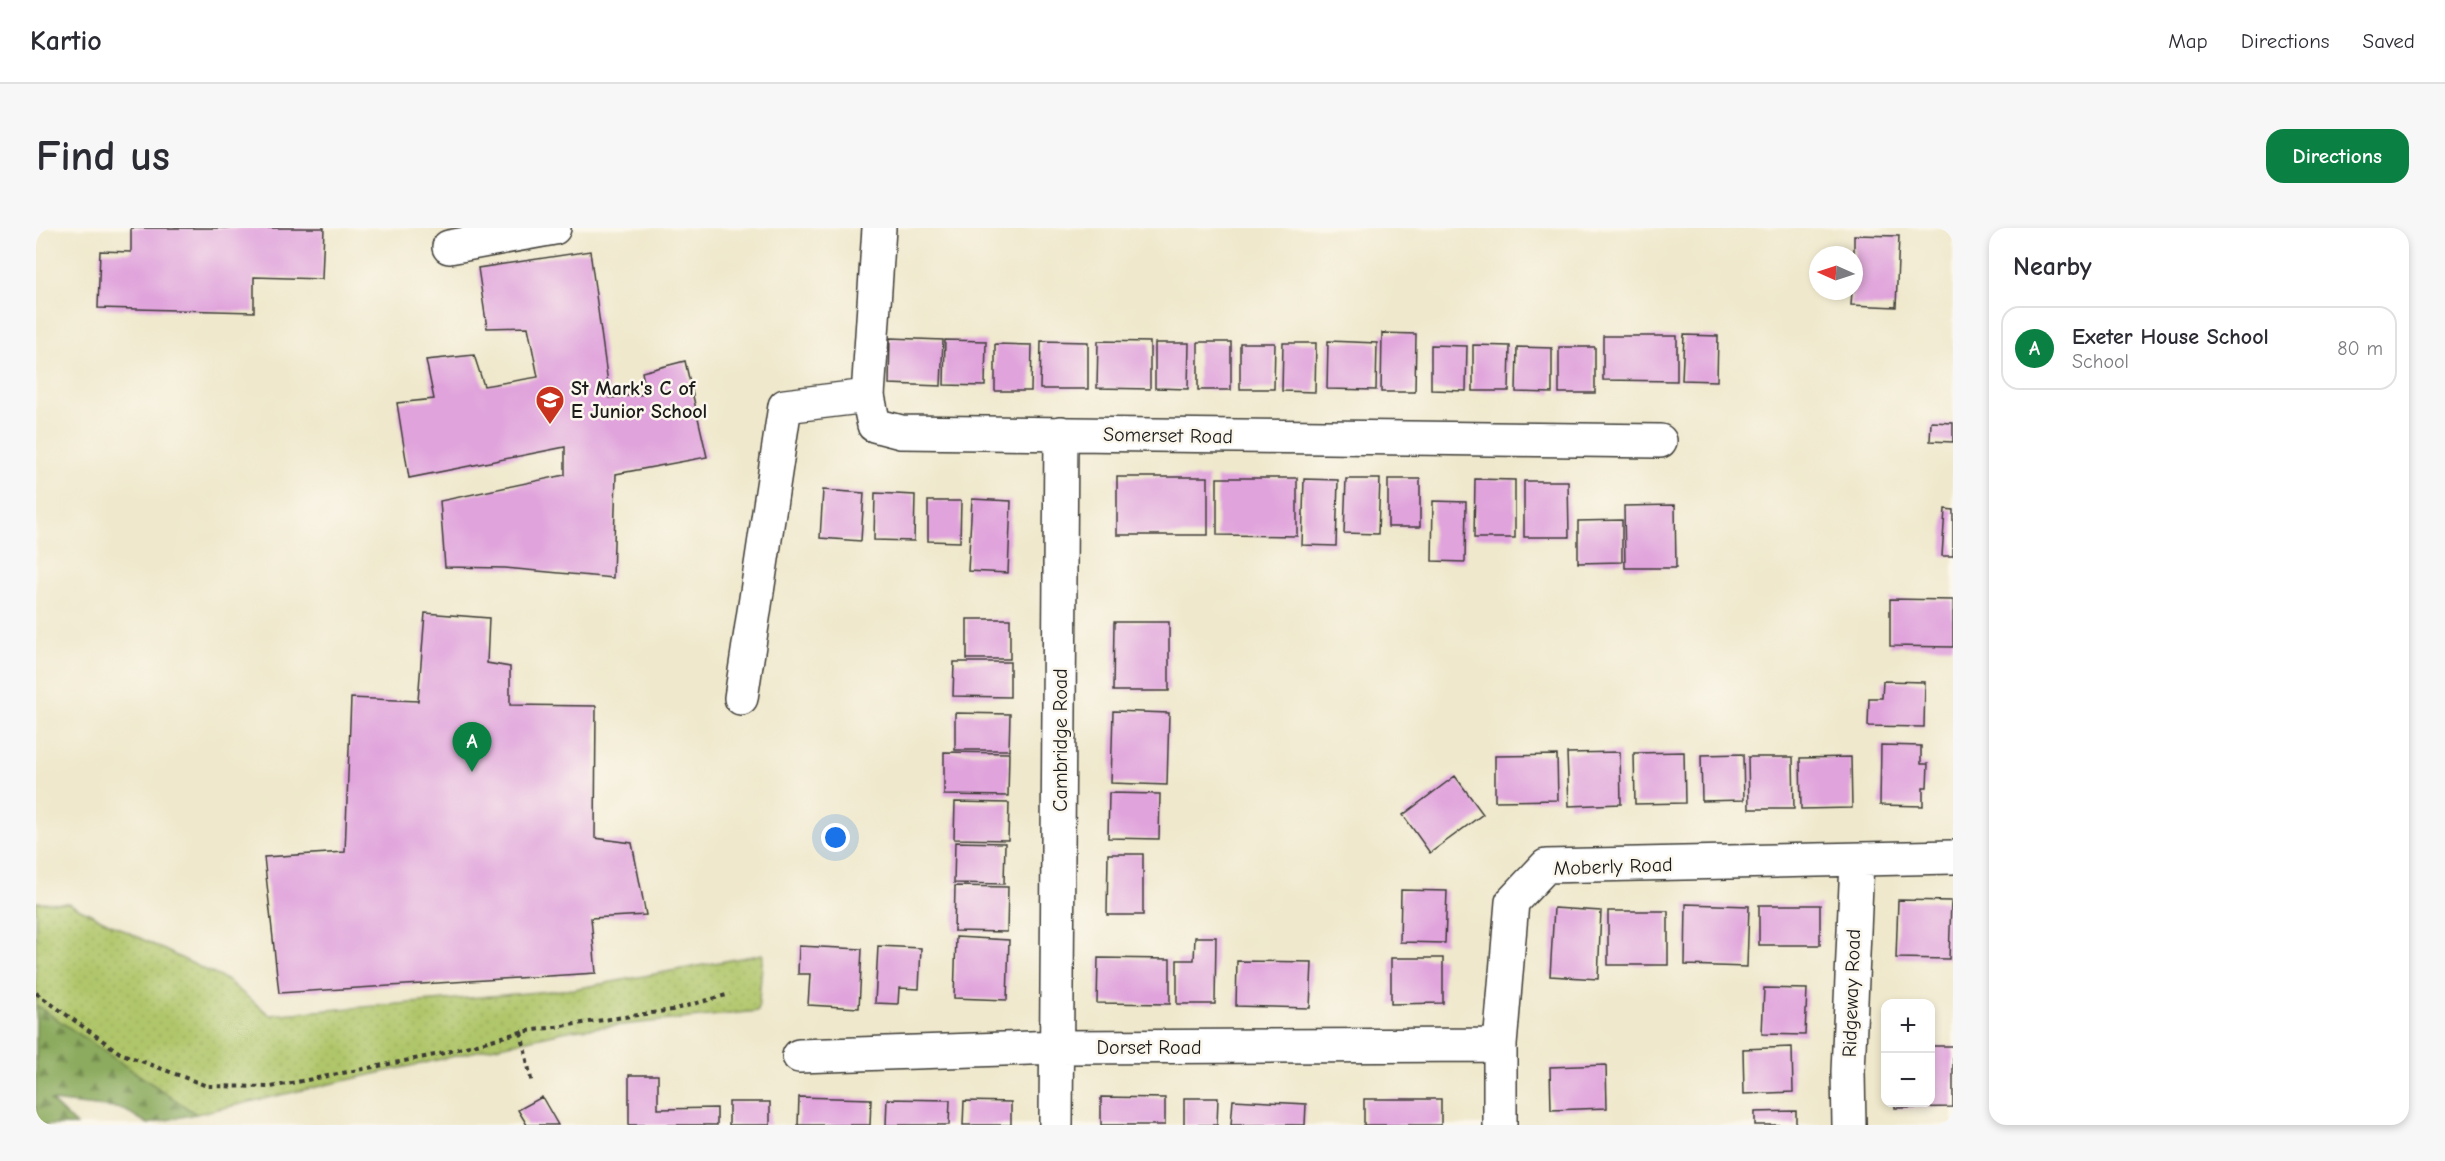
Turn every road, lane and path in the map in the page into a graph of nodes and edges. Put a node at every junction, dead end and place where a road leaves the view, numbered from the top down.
1 (554, 228) edge
2 (879, 228) edge
3 (448, 247) dead end
4 (868, 396) junction
5 (1062, 434) junction
6 (1660, 441) dead end
7 (741, 698) dead end
8 (1953, 857) edge
9 (1857, 861) junction
10 (36, 993) edge
11 (730, 994) dead end
12 (521, 1032) junction
13 (1500, 1045) junction
14 (1058, 1047) junction
15 (799, 1056) dead end
16 (532, 1084) dead end
17 (1056, 1125) edge
18 (1500, 1125) edge
19 (1849, 1125) edge

1 - 3 street
2 - 4 street, Somerset Road
4 - 5 street, Somerset Road
4 - 7 street
5 - 6 street, Somerset Road
5 - 14 street, Cambridge Road
8 - 9 street, Moberly Road
9 - 13 street, Moberly Road
9 - 19 street, Ridgeway Road
10 - 12 path
11 - 12 path
12 - 16 path
13 - 14 street, Dorset Road
13 - 18 street, Moberly Road
14 - 15 street, Dorset Road
14 - 17 street, Cambridge Road

